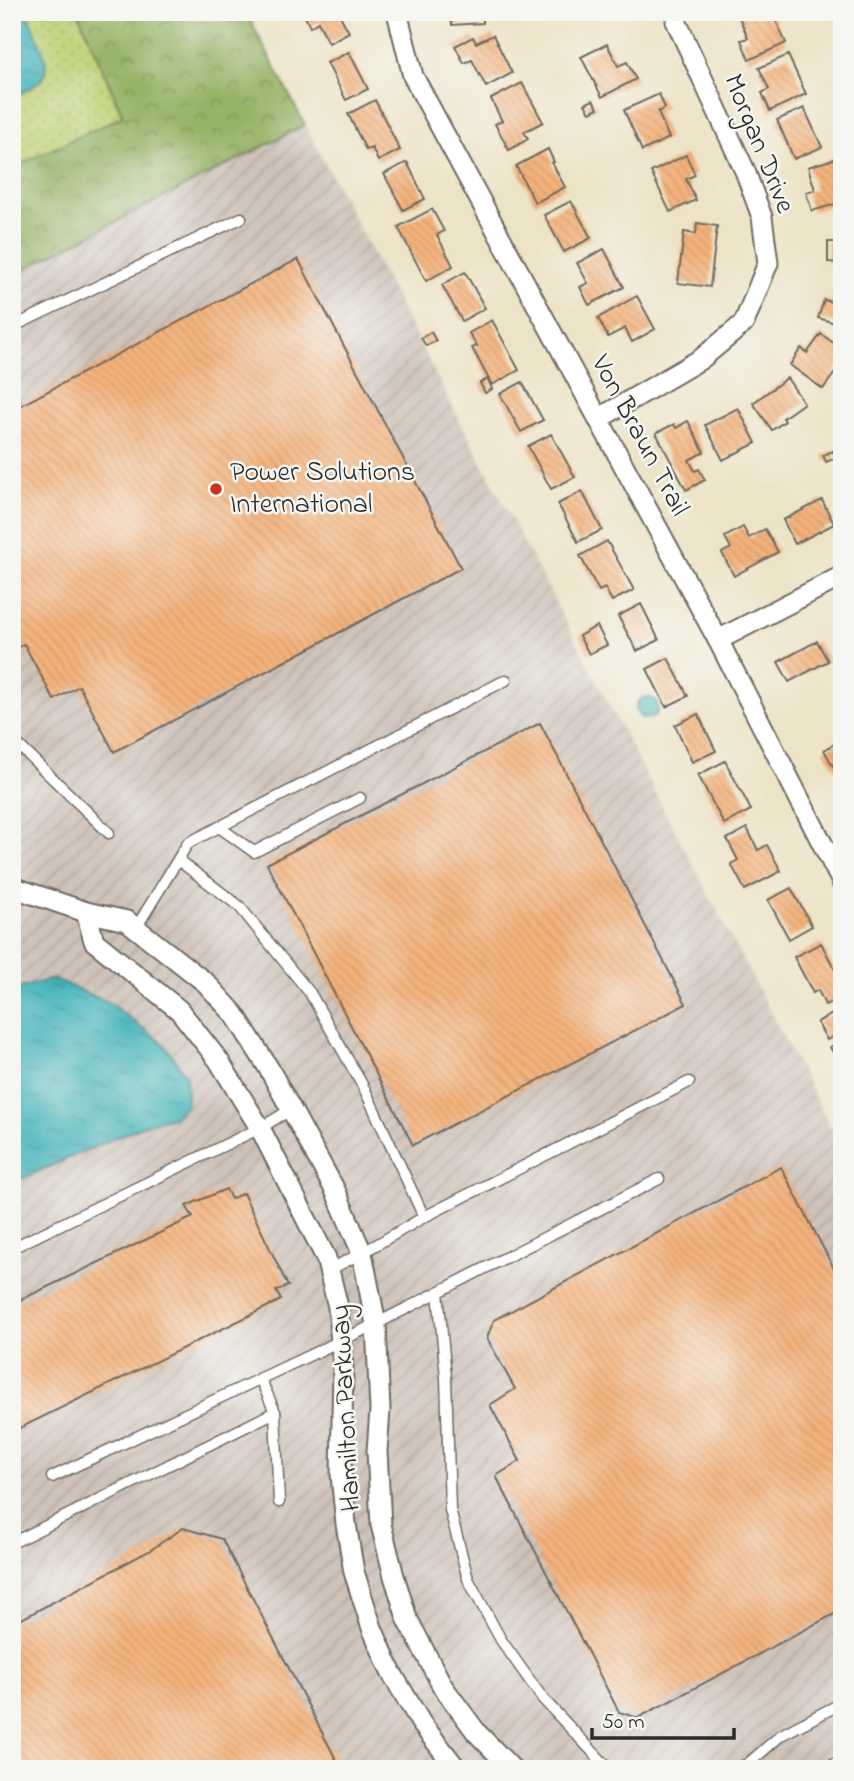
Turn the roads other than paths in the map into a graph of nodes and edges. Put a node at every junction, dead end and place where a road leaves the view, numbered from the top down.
1 (397, 12) edge
2 (676, 21) dead end
3 (241, 218) dead end
4 (12, 327) edge
5 (598, 419) junction
6 (842, 576) edge
7 (718, 640) junction
8 (506, 680) dead end
9 (12, 739) edge
10 (360, 798) dead end
11 (219, 827) junction
12 (109, 832) dead end
13 (178, 860) junction
14 (839, 870) edge
15 (18, 889) edge
16 (86, 912) junction
17 (136, 928) junction
18 (689, 1082) dead end
19 (292, 1109) junction
20 (260, 1128) junction
21 (659, 1179) dead end
22 (424, 1216) junction
23 (12, 1248) edge
24 (362, 1253) junction
25 (329, 1270) junction
26 (438, 1292) junction
27 (376, 1324) junction
28 (341, 1340) junction
29 (260, 1378) junction
30 (275, 1412) junction
31 (52, 1477) dead end
32 (279, 1502) dead end
33 (16, 1541) dead end
34 (842, 1703) edge
35 (842, 1760) edge
36 (749, 1763) junction
37 (457, 1769) edge
38 (512, 1769) edge
39 (609, 1769) edge
40 (738, 1769) edge
41 (762, 1769) edge
42 (826, 1769) edge

1 - 5 street, Von Braun Trail
2 - 5 street, Morgan Drive
3 - 4 lane
5 - 7 street, Von Braun Trail
6 - 7 street
7 - 14 street, Von Braun Trail
8 - 11 lane
9 - 12 lane
10 - 11 lane
11 - 13 lane
13 - 17 lane
13 - 22 lane
15 - 16 street, Hamilton Parkway
16 - 17 street, Hamilton Parkway
16 - 20 street, Hamilton Parkway
17 - 19 street, Hamilton Parkway
18 - 22 lane
19 - 20 lane
19 - 24 street, Hamilton Parkway
20 - 23 lane
20 - 25 street, Hamilton Parkway
21 - 26 lane
22 - 24 lane
24 - 25 lane
24 - 27 street, Hamilton Parkway
25 - 28 street, Hamilton Parkway
26 - 27 lane
26 - 39 lane
27 - 28 lane
27 - 38 street, Hamilton Parkway
28 - 29 lane
28 - 37 street, Hamilton Parkway
29 - 30 lane
29 - 31 lane
30 - 32 lane
30 - 33 lane
34 - 36 lane
35 - 42 lane
36 - 40 lane
36 - 41 lane

